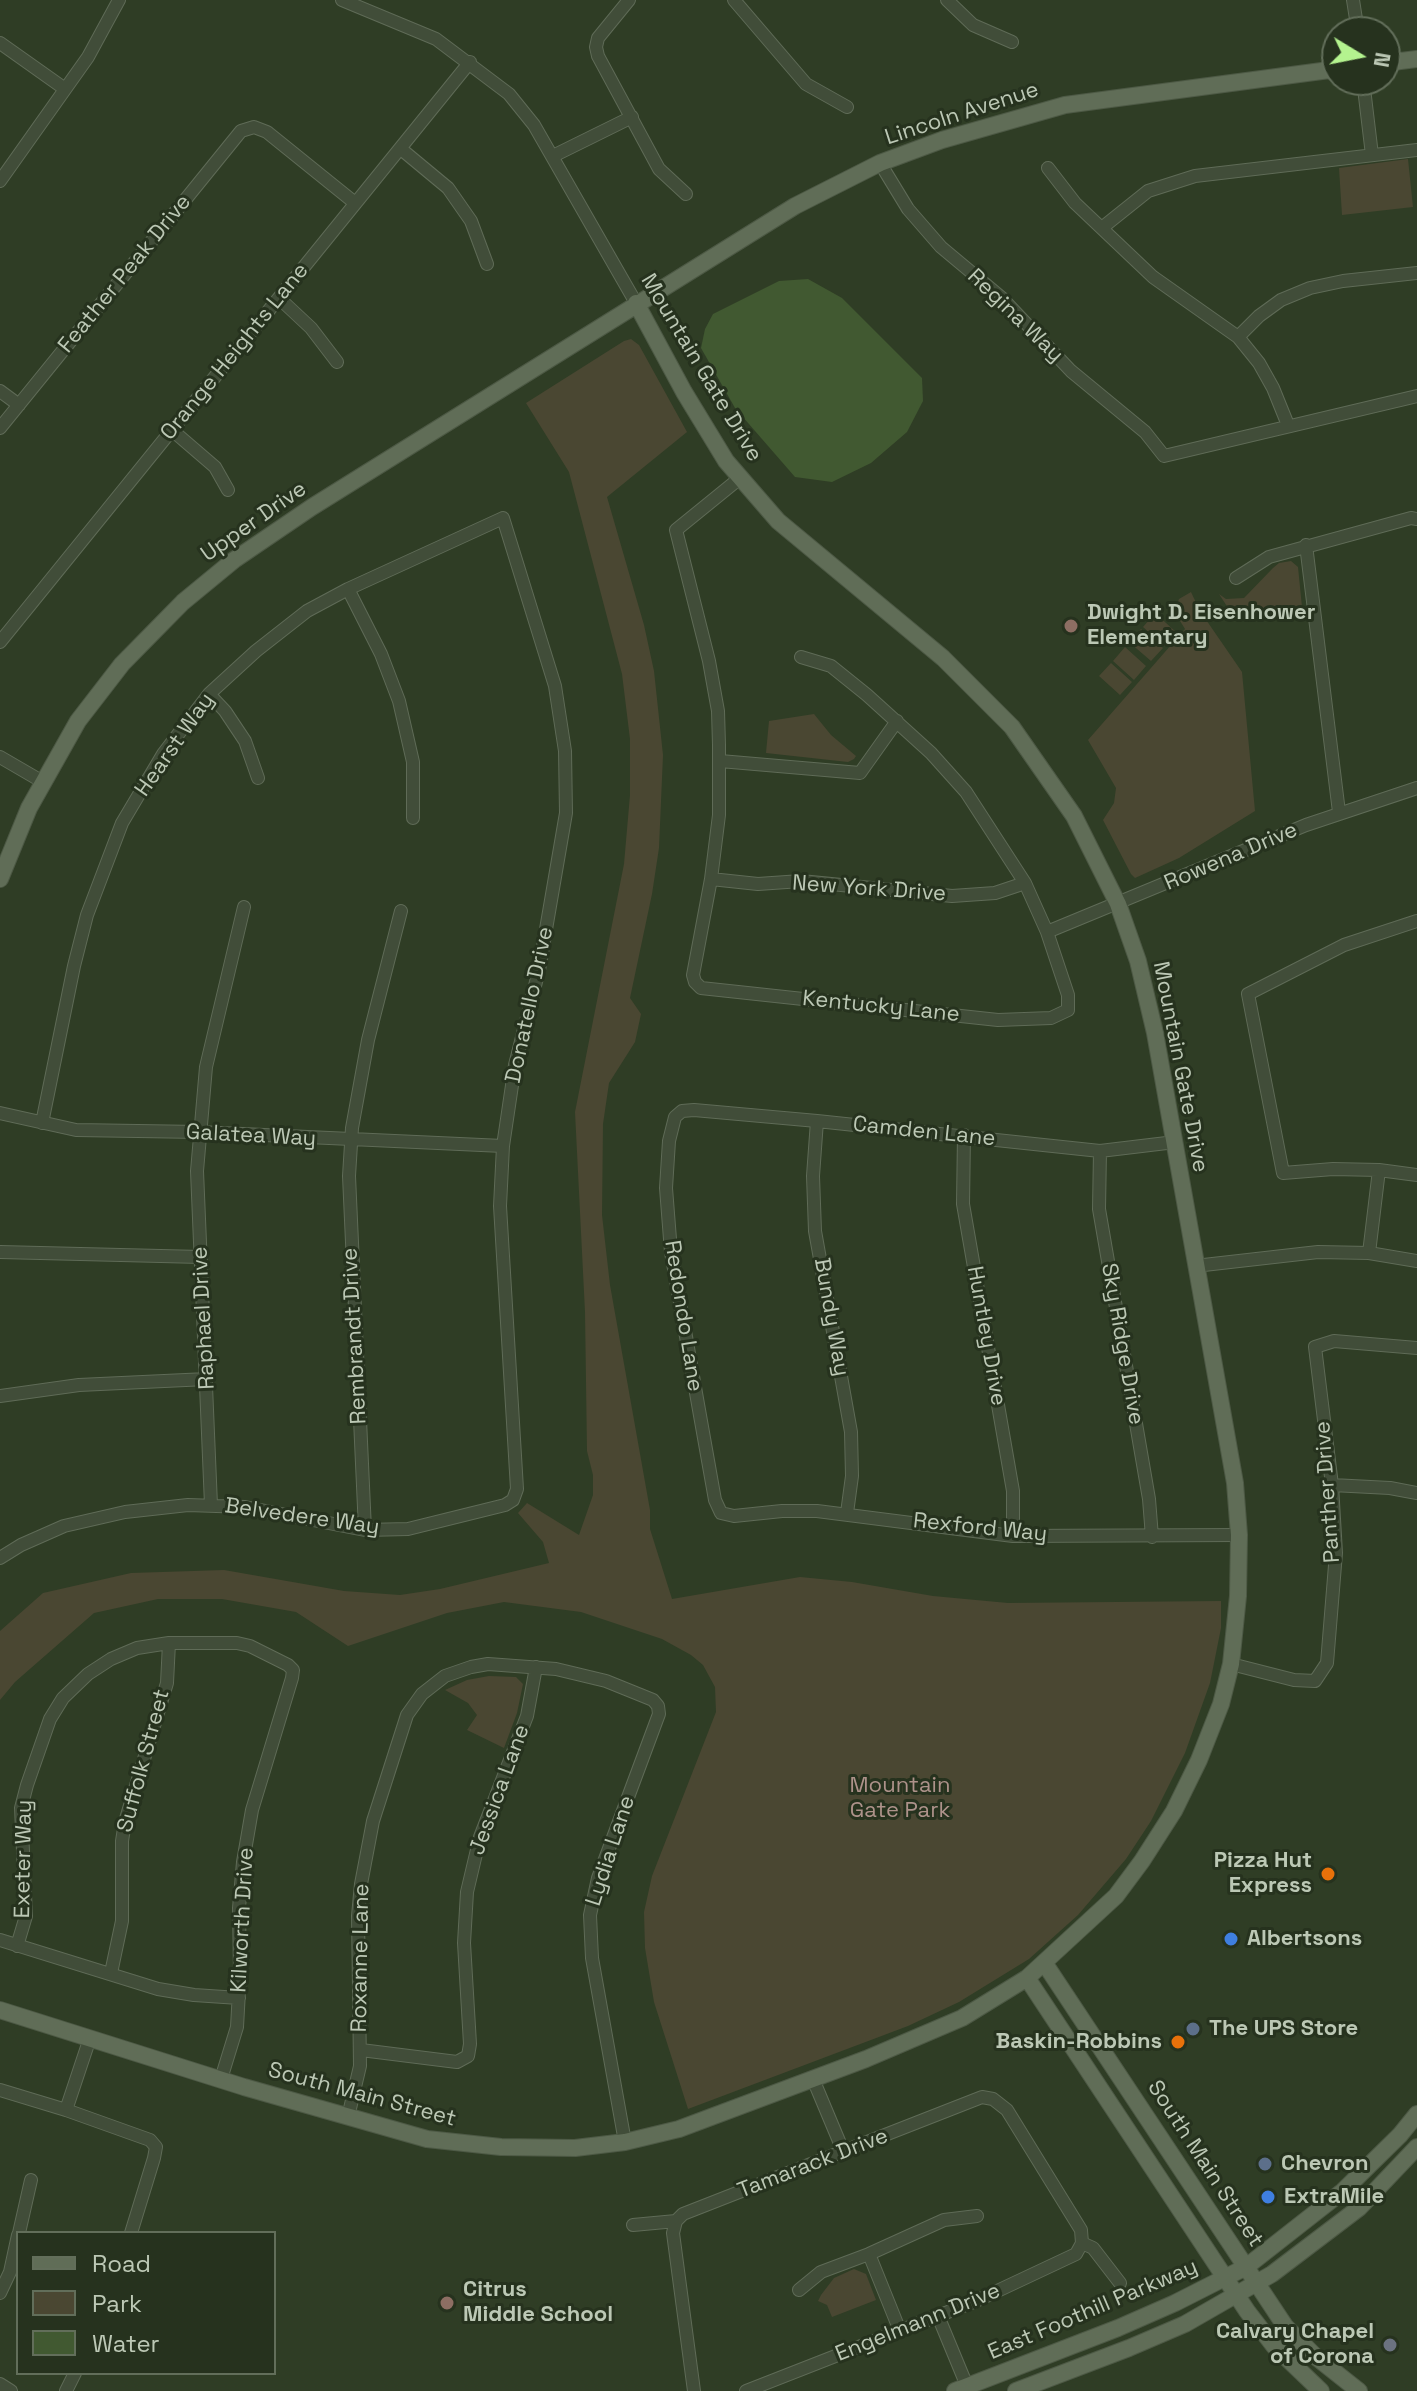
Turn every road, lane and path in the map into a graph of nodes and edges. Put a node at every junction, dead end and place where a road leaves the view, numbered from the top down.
1 (119, 0) edge
2 (342, 0) edge
3 (629, 0) edge
4 (734, 0) edge
5 (947, 0) edge
6 (1012, 42) dead end
7 (0, 43) edge
8 (470, 62) junction
9 (1321, 71) edge
10 (65, 89) junction
11 (1365, 96) edge
12 (847, 107) dead end
13 (632, 117) junction
14 (401, 149) junction
15 (1417, 150) edge
16 (1372, 155) junction
17 (553, 156) junction
18 (880, 163) junction
19 (1048, 168) dead end
20 (0, 181) edge
21 (686, 194) dead end
22 (355, 203) junction
23 (1103, 227) junction
24 (487, 264) dead end
25 (1417, 273) edge
26 (280, 299) junction
27 (636, 303) junction
28 (1238, 337) junction
29 (337, 362) dead end
30 (0, 391) edge
31 (1417, 396) edge
32 (19, 405) junction
33 (1288, 425) junction
34 (0, 428) edge
35 (172, 430) junction
36 (740, 478) junction
37 (228, 490) dead end
38 (503, 518) joint
39 (1417, 519) edge
40 (1306, 545) junction
41 (1236, 578) dead end
42 (348, 589) junction
43 (0, 642) edge
44 (801, 657) dead end
45 (209, 694) junction
46 (897, 721) junction
47 (0, 757) edge
48 (720, 761) junction
49 (258, 778) dead end
50 (43, 782) junction
51 (1417, 788) edge
52 (1339, 812) junction
53 (413, 818) dead end
54 (0, 879) edge
55 (711, 879) junction
56 (1025, 883) junction
57 (1118, 904) junction
58 (244, 907) dead end
59 (401, 911) dead end
60 (1417, 921) edge
61 (1047, 932) junction
62 (0, 1113) edge
63 (675, 1117) joint
64 (817, 1121) junction
65 (42, 1123) junction
66 (199, 1132) junction
67 (964, 1135) junction
68 (351, 1141) junction
69 (1175, 1142) junction
70 (503, 1146) junction
71 (1100, 1151) junction
72 (1379, 1170) junction
73 (1417, 1175) edge
74 (0, 1252) edge
75 (1369, 1253) junction
76 (201, 1257) junction
77 (1417, 1261) edge
78 (1195, 1266) junction
79 (1417, 1348) edge
80 (207, 1379) junction
81 (0, 1396) edge
82 (1332, 1485) junction
83 (1417, 1493) edge
84 (513, 1500) joint
85 (211, 1505) junction
86 (721, 1513) joint
87 (847, 1513) junction
88 (365, 1530) junction
89 (1239, 1535) junction
90 (1013, 1536) junction
91 (1152, 1537) junction
92 (0, 1558) edge
93 (169, 1643) junction
94 (1231, 1664) junction
95 (536, 1667) junction
96 (293, 1670) joint
97 (0, 1940) edge
98 (17, 1946) junction
99 (1045, 1964) junction
100 (111, 1973) junction
101 (1027, 1978) junction
102 (239, 1998) junction
103 (0, 2010) edge
104 (90, 2038) junction
105 (361, 2050) junction
106 (221, 2079) junction
107 (813, 2079) junction
108 (1097, 2083) junction
109 (0, 2090) edge
110 (1142, 2108) junction
111 (66, 2110) junction
112 (1417, 2114) edge
113 (348, 2117) junction
114 (625, 2142) junction
115 (1417, 2147) edge
116 (844, 2153) junction
117 (31, 2180) dead end
118 (977, 2216) dead end
119 (676, 2221) junction
120 (633, 2225) dead end
121 (19, 2231) edge
122 (132, 2231) edge
123 (1082, 2243) junction
124 (16, 2244) edge
125 (869, 2254) junction
126 (1246, 2267) junction
127 (1224, 2278) junction
128 (1120, 2283) dead end
129 (1256, 2283) junction
130 (799, 2290) dead end
131 (0, 2293) edge
132 (1236, 2295) junction
133 (938, 2316) junction
134 (900, 2331) junction
135 (0, 2384) edge
136 (963, 2389) edge
137 (11, 2391) edge
138 (694, 2391) edge
139 (746, 2391) edge
140 (1016, 2391) edge
141 (1321, 2391) edge
142 (1359, 2391) edge

1 - 10 street
2 - 8 street, Mountain Gate Drive
3 - 13 street
4 - 12 street
5 - 6 street
7 - 10 street
8 - 14 street, Orange Heights Lane
8 - 17 street, Mountain Gate Drive
9 - 18 main road, Lincoln Avenue
10 - 20 street
11 - 16 street
13 - 17 street
13 - 21 street
14 - 22 street, Orange Heights Lane
14 - 24 street
15 - 16 street
16 - 23 street
17 - 27 street, Mountain Gate Drive
18 - 27 main road, Lincoln Avenue
18 - 33 street, Regina Way
19 - 23 street
22 - 26 street, Orange Heights Lane
22 - 32 street, Feather Peak Drive
23 - 28 street
25 - 28 street
26 - 29 street
26 - 35 street, Orange Heights Lane
27 - 36 main road, Mountain Gate Drive
27 - 50 main road, Upper Drive
28 - 33 street
30 - 32 street
31 - 33 street
32 - 34 street, Feather Peak Drive
35 - 37 street
35 - 43 street, Orange Heights Lane
36 - 48 street
36 - 57 main road, Mountain Gate Drive
38 - 42 street, Hearst Way
38 - 70 street, Donatello Drive
39 - 40 street
40 - 41 street
40 - 52 street
42 - 45 street, Hearst Way
42 - 53 street
44 - 46 street
45 - 49 street
45 - 65 street, Hearst Way
46 - 48 street
46 - 56 street
47 - 50 street
48 - 55 street
50 - 54 main road, Upper Drive
51 - 52 street, Rowena Drive
52 - 57 street, Rowena Drive
55 - 56 street, New York Drive
55 - 61 street, Kentucky Lane
56 - 61 street
57 - 61 street, Rowena Drive
57 - 69 main road, Mountain Gate Drive
58 - 66 street, Raphael Drive
59 - 68 street, Rembrandt Drive
60 - 72 street
62 - 65 street, Galatea Way
63 - 64 street, Camden Lane
63 - 86 street, Redondo Lane
64 - 67 street, Camden Lane
64 - 87 street, Bundy Way
65 - 66 street, Galatea Way
66 - 68 street, Galatea Way
66 - 76 street, Raphael Drive
67 - 71 street, Camden Lane
67 - 90 street, Huntley Drive
68 - 70 street, Galatea Way
68 - 88 street, Rembrandt Drive
69 - 71 street, Camden Lane
69 - 78 main road, Mountain Gate Drive
70 - 84 street, Donatello Drive
71 - 91 street, Sky Ridge Drive
72 - 73 street
72 - 75 street
74 - 76 street
75 - 77 street
75 - 78 street
76 - 80 street, Raphael Drive
78 - 89 main road, Mountain Gate Drive
79 - 82 street, Panther Drive
80 - 81 street
80 - 85 street, Raphael Drive
82 - 83 street
82 - 94 street, Panther Drive
84 - 88 street, Belvedere Way
85 - 88 street, Belvedere Way
85 - 92 street, Belvedere Way
86 - 87 street, Rexford Way
87 - 90 street, Rexford Way
89 - 91 street, Rexford Way
89 - 94 main road, Mountain Gate Drive
90 - 91 street, Rexford Way
93 - 96 street, Exeter Way
93 - 98 street, Exeter Way
93 - 100 street, Suffolk Street
94 - 99 main road, Mountain Gate Drive
95 - 105 street, Roxanne Lane
95 - 105 street, Jessica Lane
95 - 114 street, Lydia Lane
96 - 102 street, Kilworth Drive
97 - 98 street
98 - 100 street
99 - 101 main road, South Main Street
99 - 110 main road, South Main Street
100 - 102 street
101 - 107 main road, South Main Street
101 - 108 main road, South Main Street
102 - 106 street, Kilworth Drive
103 - 104 main road, South Main Street
104 - 106 main road, South Main Street
104 - 111 street
105 - 113 street, Roxanne Lane
106 - 113 main road, South Main Street
107 - 114 main road, South Main Street
107 - 116 street
108 - 110 main road
108 - 127 main road, South Main Street
109 - 111 street
110 - 126 main road, South Main Street
111 - 122 street
112 - 126 main road, East Foothill Parkway
113 - 114 main road, South Main Street
115 - 129 main road, East Foothill Parkway
116 - 119 street, Tamarack Drive
116 - 123 street, Tamarack Drive
117 - 121 street
118 - 125 street
119 - 120 street, Tamarack Drive
119 - 138 street
123 - 128 street
123 - 133 street, Engelmann Drive
124 - 131 street
125 - 130 street
125 - 134 street
126 - 127 main road, East Foothill Parkway
126 - 129 main road, South Main Street
127 - 132 main road, South Main Street
127 - 136 main road, East Foothill Parkway
129 - 132 main road, East Foothill Parkway
129 - 142 main road, South Main Street
132 - 140 main road, East Foothill Parkway
132 - 141 main road, South Main Street
133 - 134 street, Engelmann Drive
133 - 136 street
134 - 139 street, Engelmann Drive
135 - 137 street

